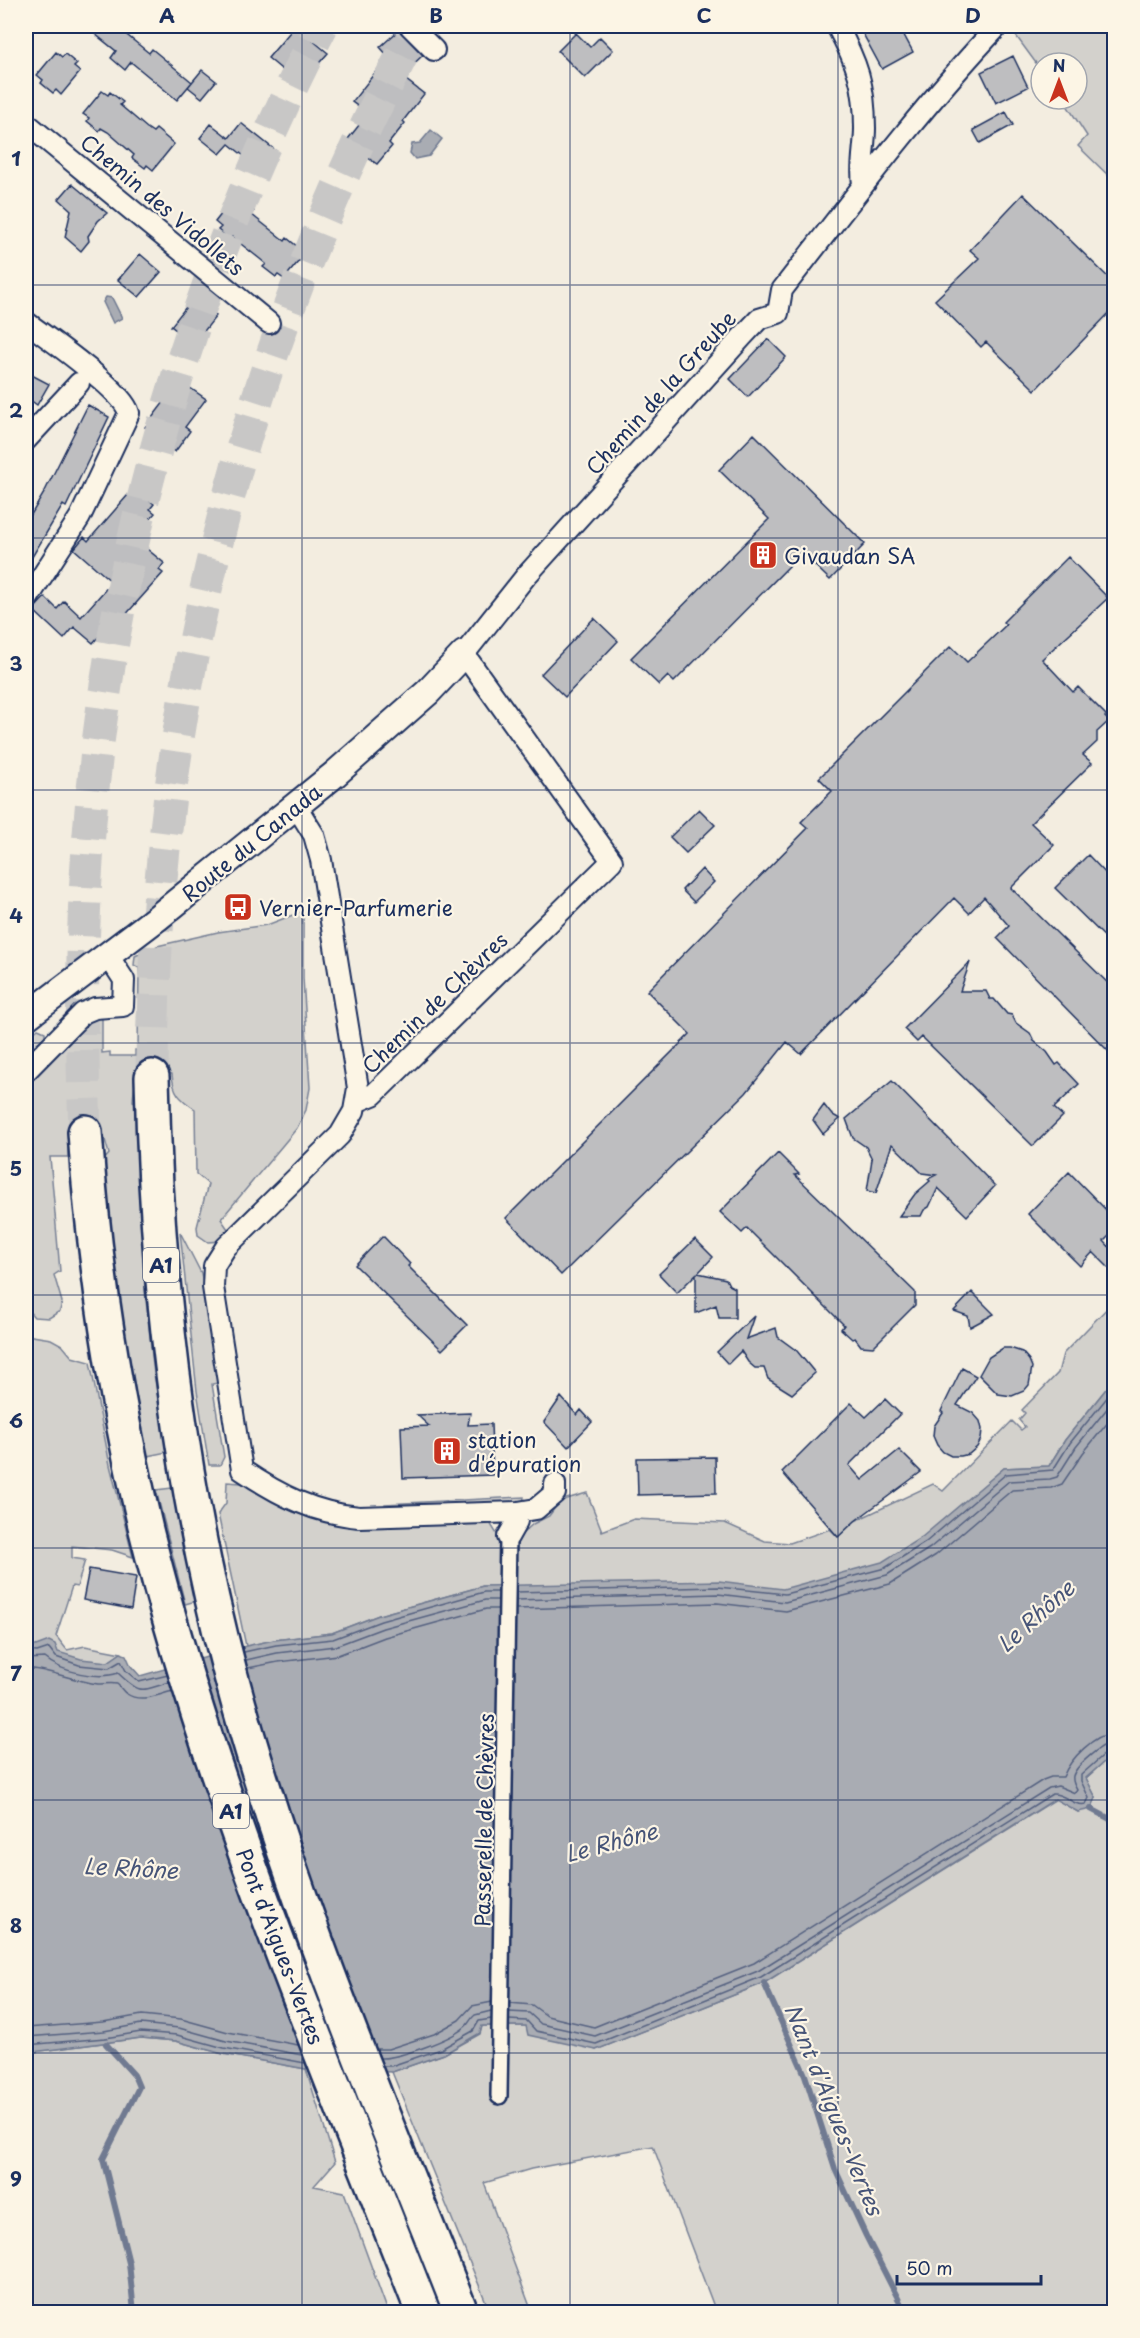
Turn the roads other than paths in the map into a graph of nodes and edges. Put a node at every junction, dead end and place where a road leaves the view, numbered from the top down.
1 (410, 26) edge
2 (837, 26) edge
3 (998, 26) edge
4 (434, 50) dead end
5 (26, 123) edge
6 (863, 184) junction
7 (26, 322) edge
8 (269, 323) dead end
9 (79, 383) dead end
10 (26, 440) edge
11 (28, 598) dead end
12 (464, 654) junction
13 (296, 806) junction
14 (107, 954) junction
15 (26, 1017) edge
16 (26, 1071) edge
17 (152, 1077) tunnel mouth
18 (356, 1102) junction
19 (85, 1132) tunnel mouth
20 (555, 1484) dead end
21 (518, 1512) junction
22 (508, 1541) joint
23 (499, 2095) dead end
24 (423, 2313) edge
25 (461, 2313) edge

1 - 4 street
2 - 6 street
3 - 6 street, Chemin de la Greube
5 - 8 street, Chemin des Vidollets
6 - 12 street, Chemin de la Greube
7 - 11 street
9 - 10 street
12 - 13 street, Route du Canada
12 - 18 street, Chemin de Chèvres
13 - 14 street, Route du Canada
13 - 18 street
14 - 15 street, Route du Canada
14 - 16 street
17 - 25 highway, Pont d'Aigues-Vertes / A1
18 - 21 street, Chemin de Chèvres
19 - 24 highway, Pont d'Aigues-Vertes / A1
20 - 21 street, Chemin de Chèvres
21 - 22 street
22 - 23 street, Passerelle de Chèvres

